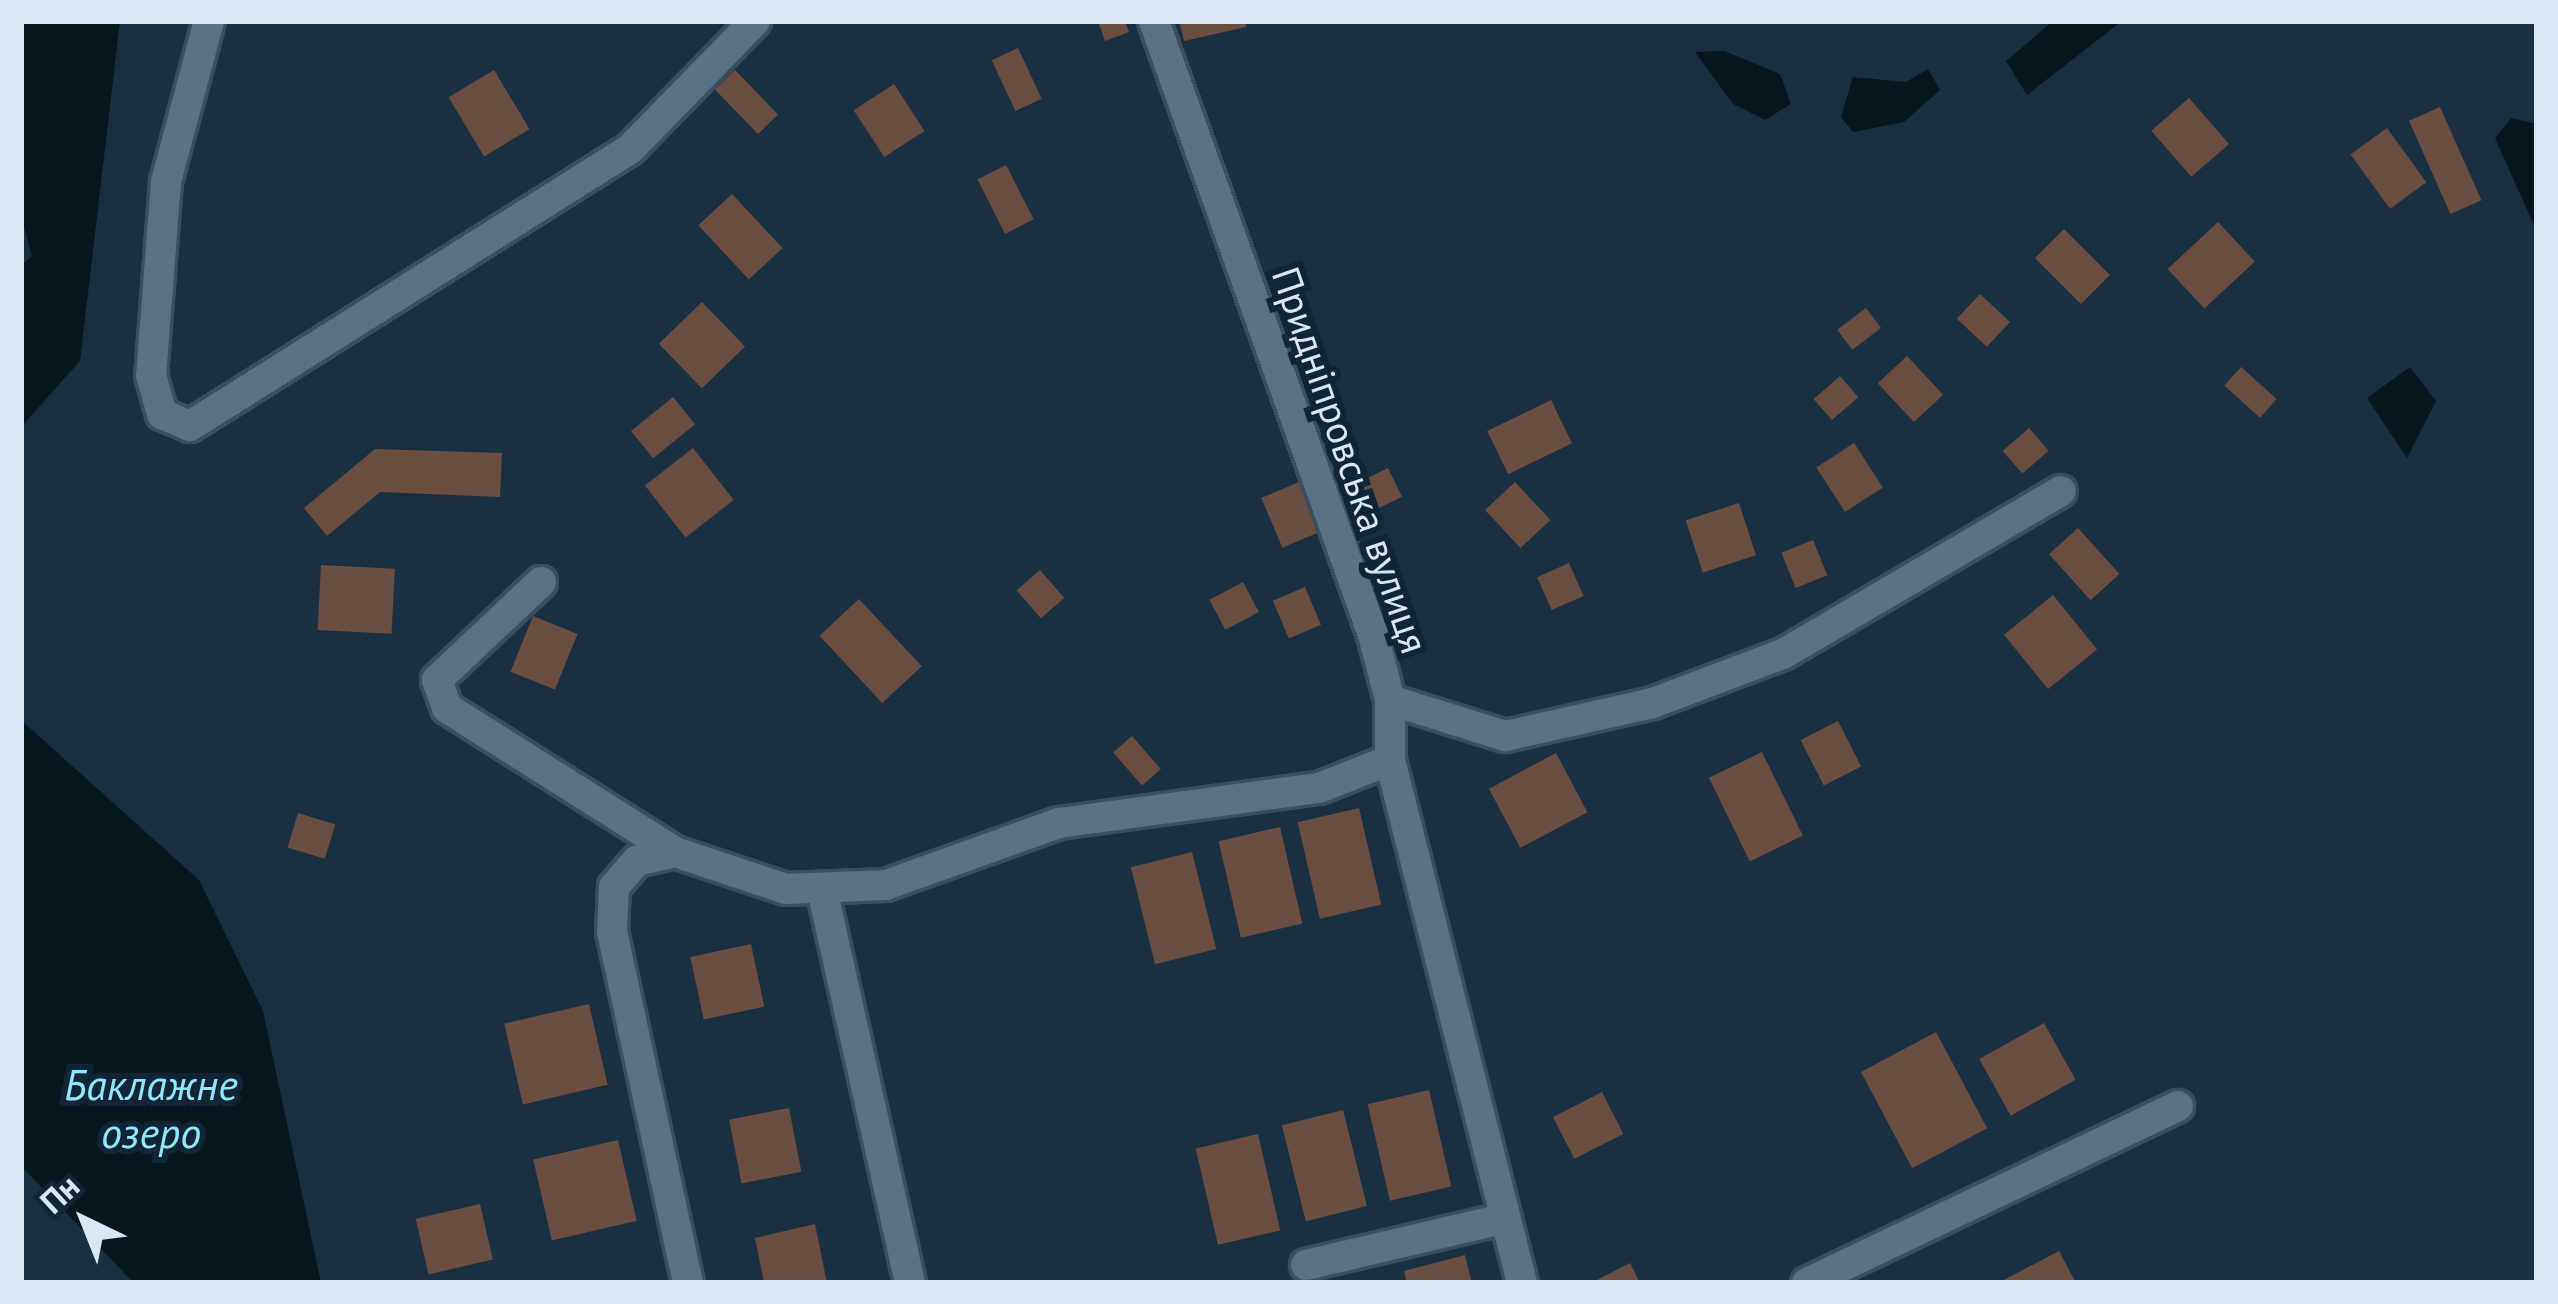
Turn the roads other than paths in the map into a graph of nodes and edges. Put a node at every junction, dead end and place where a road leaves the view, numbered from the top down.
1 (209, 21) edge
2 (755, 21) edge
3 (1154, 21) edge
4 (2061, 490) dead end
5 (542, 582) dead end
6 (1390, 700) junction
7 (1390, 760) junction
8 (675, 852) junction
9 (822, 889) junction
10 (2178, 1106) dead end
11 (1507, 1218) junction
12 (1306, 1264) dead end
13 (688, 1283) edge
14 (910, 1283) edge
15 (1522, 1283) edge
16 (1807, 1283) edge

1 - 2 street
3 - 6 street, Придніпровська вулиця
4 - 6 street
5 - 8 street
6 - 7 street, Придніпровська вулиця
7 - 9 street
7 - 11 street, Придніпровська вулиця
8 - 9 street
8 - 13 street
9 - 14 street
10 - 16 street
11 - 12 street
11 - 15 street, Придніпровська вулиця

